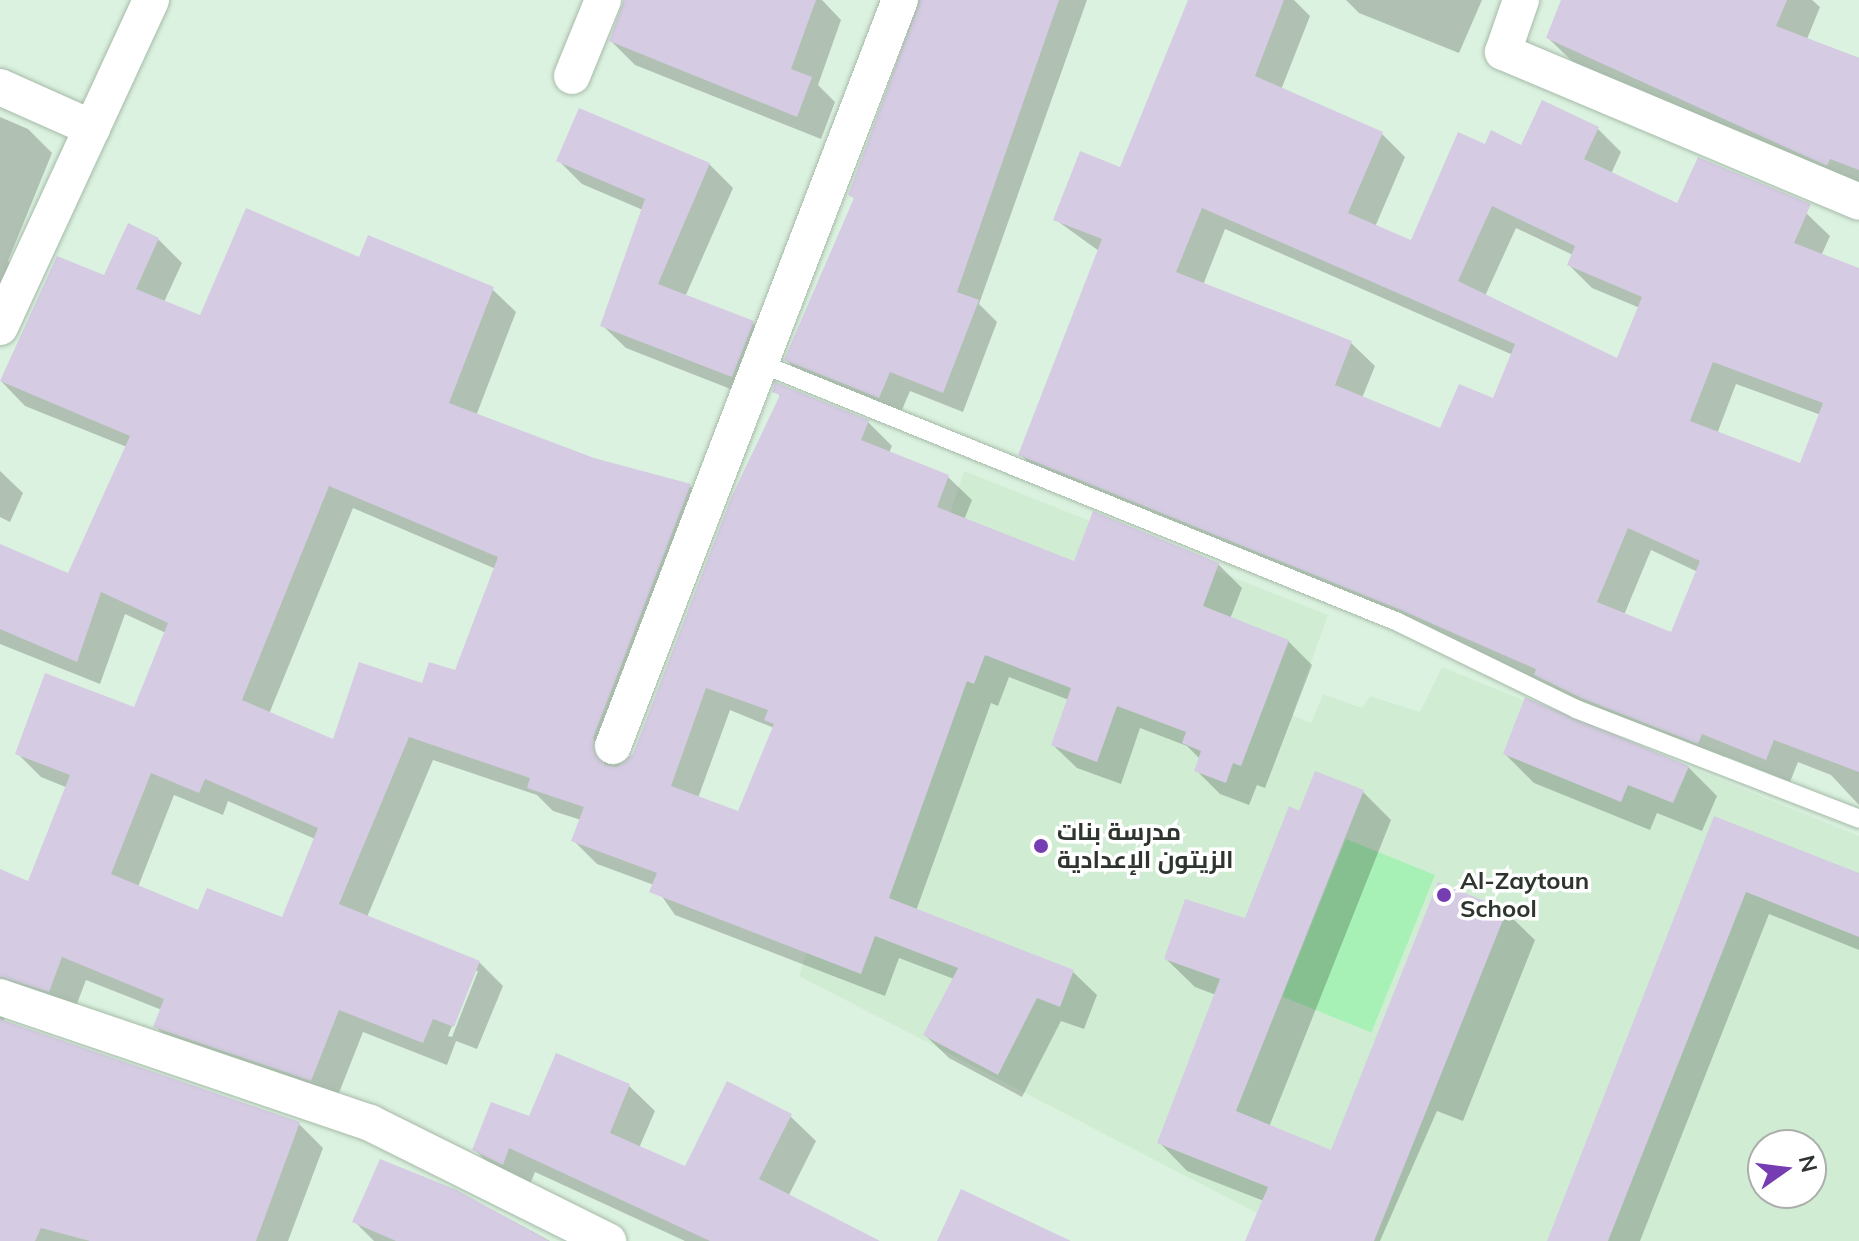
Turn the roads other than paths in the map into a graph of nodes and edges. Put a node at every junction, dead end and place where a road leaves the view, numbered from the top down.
1 (151, 0) edge
2 (603, 0) edge
3 (900, 0) edge
4 (1521, 0) edge
5 (572, 76) dead end
6 (0, 87) edge
7 (92, 128) junction
8 (1859, 202) edge
9 (0, 327) edge
10 (762, 364) junction
11 (613, 746) dead end
12 (1859, 819) edge
13 (0, 997) edge
14 (608, 1241) edge

1 - 7 street
2 - 5 street
3 - 10 street
4 - 8 street
6 - 7 street
7 - 9 street
10 - 11 street
10 - 12 lane
13 - 14 street

